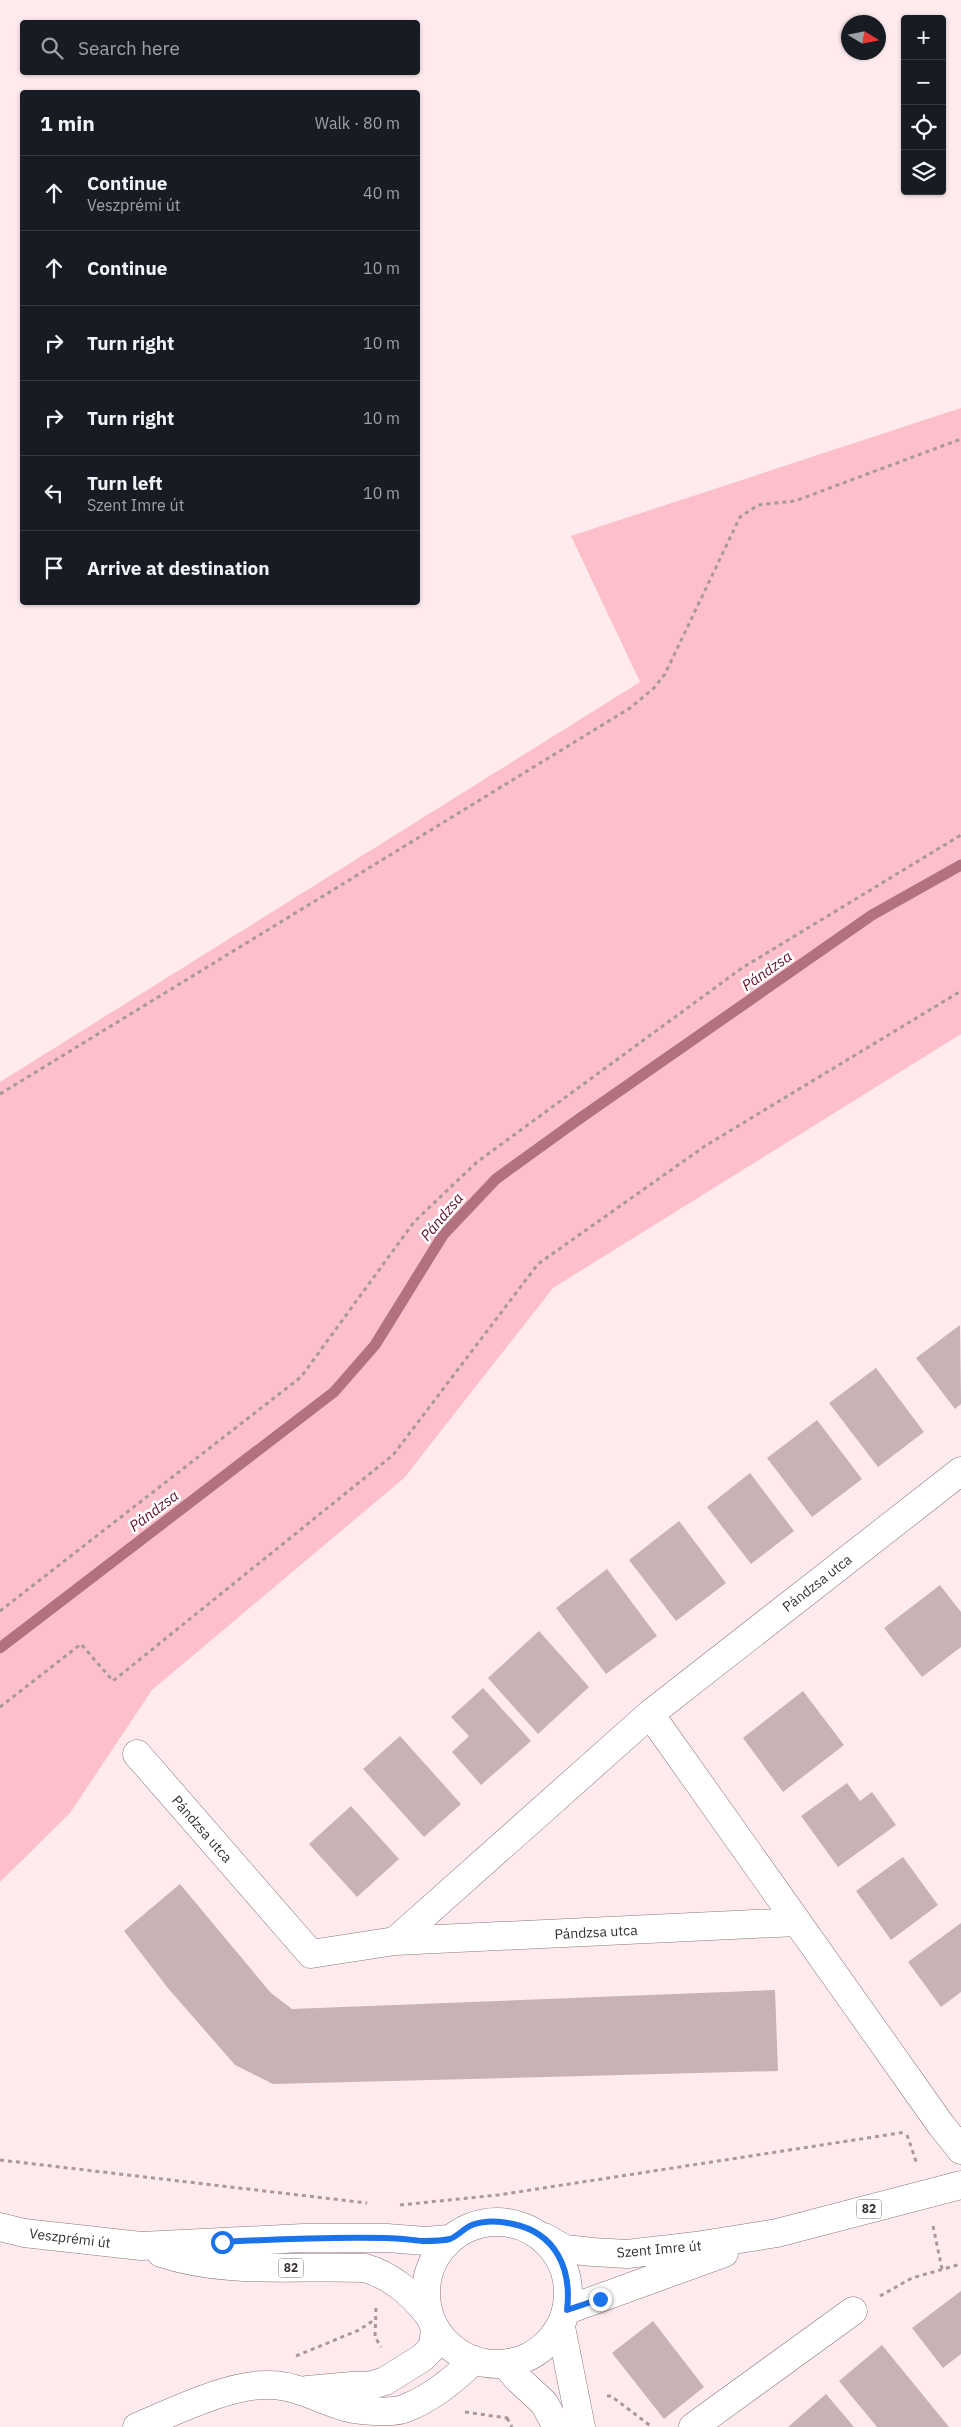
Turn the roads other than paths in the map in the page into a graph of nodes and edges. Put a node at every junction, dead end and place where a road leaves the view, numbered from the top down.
1 (961, 1471) edge
2 (650, 1714) junction
3 (137, 1754) dead end
4 (797, 1922) junction
5 (395, 1941) junction
6 (961, 2150) edge
7 (961, 2186) edge
8 (0, 2227) edge
9 (777, 2233) junction
10 (543, 2237) junction
11 (450, 2239) junction
12 (141, 2246) junction
13 (853, 2311) road end
14 (564, 2318) junction
15 (432, 2321) junction
16 (474, 2360) junction
17 (506, 2364) junction
18 (299, 2390) junction
19 (137, 2427) edge
20 (557, 2427) edge
21 (581, 2427) edge
22 (693, 2427) edge

1 - 2 street, Pándzsa utca
2 - 4 street
2 - 5 street, Pándzsa utca
3 - 5 street, Pándzsa utca
4 - 5 street, Pándzsa utca
4 - 6 street
7 - 9 street, Szent Imre út / 82
8 - 12 street, Veszprémi út / 82
9 - 10 street, Szent Imre út / 82
9 - 14 street, Szent Imre út / 82
10 - 11 street, 82
10 - 14 street, 82
11 - 12 street, Veszprémi út / 82
11 - 15 street, 82
12 - 15 street, Veszprémi út / 82
13 - 22 street
14 - 17 street, 82
14 - 21 street
15 - 16 street, 82
15 - 18 street
16 - 17 street, 82
16 - 18 street
17 - 20 street
18 - 19 street

